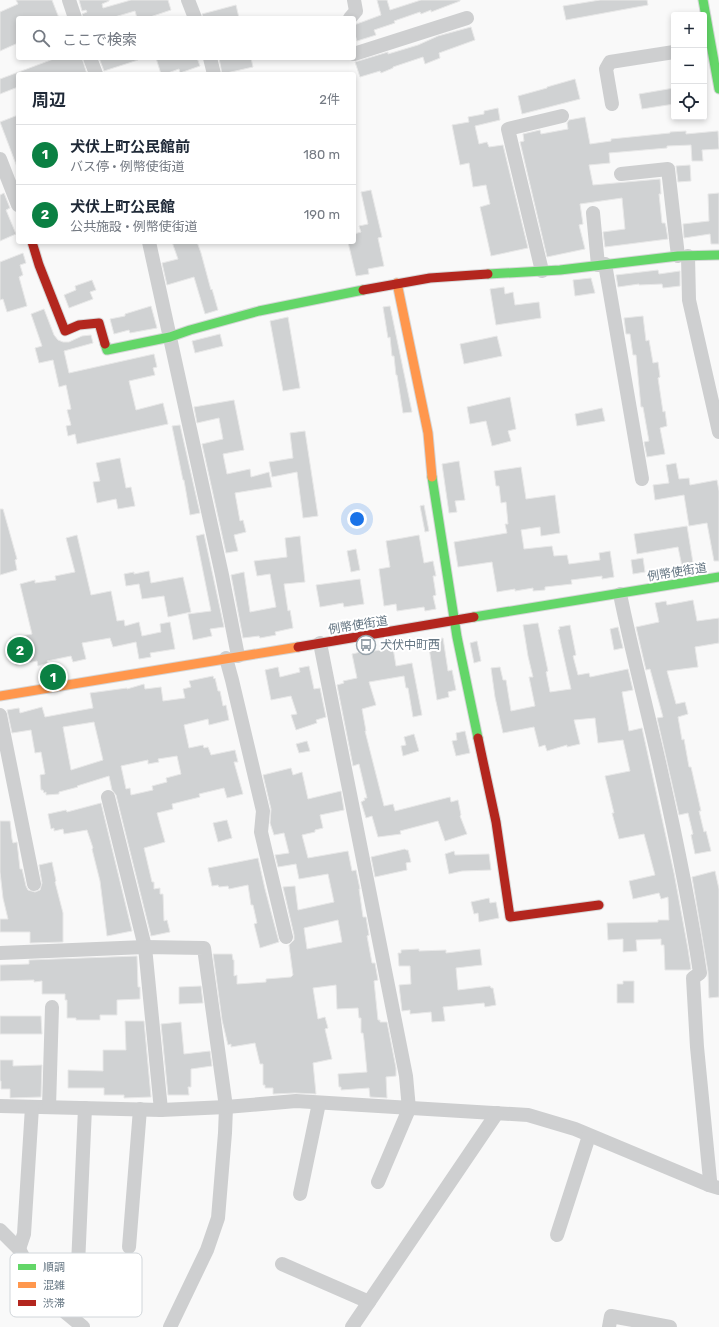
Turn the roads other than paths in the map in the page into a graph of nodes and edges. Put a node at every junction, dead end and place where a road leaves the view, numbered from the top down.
1 (69, 0) edge
2 (188, 0) edge
3 (354, 0) edge
4 (707, 1) edge
5 (707, 12) edge
6 (74, 16) edge
7 (194, 16) edge
8 (352, 16) edge
9 (467, 18) dead end
10 (707, 46) edge
11 (671, 52) edge
12 (356, 53) edge
13 (91, 60) edge
14 (210, 60) edge
15 (95, 72) edge
16 (214, 72) edge
17 (719, 84) edge
18 (612, 104) dead end
19 (562, 116) dead end
20 (0, 159) edge
21 (622, 174) dead end
22 (16, 200) edge
23 (593, 213) dead end
24 (33, 244) edge
25 (149, 244) edge
26 (719, 255) edge
27 (683, 256) junction
28 (601, 264) junction
29 (542, 271) junction
30 (397, 283) junction
31 (170, 337) junction
32 (719, 432) edge
33 (642, 479) dead end
34 (719, 578) edge
35 (620, 594) junction
36 (455, 621) junction
37 (320, 643) junction
38 (232, 657) junction
39 (0, 696) edge
40 (0, 715) edge
41 (108, 797) dead end
42 (34, 884) dead end
43 (599, 905) dead end
44 (286, 938) dead end
45 (145, 947) junction
46 (0, 954) edge
47 (52, 1006) dead end
48 (318, 1103) junction
49 (0, 1106) edge
50 (32, 1107) junction
51 (49, 1107) junction
52 (226, 1107) junction
53 (85, 1108) junction
54 (140, 1109) junction
55 (409, 1109) junction
56 (161, 1110) junction
57 (498, 1113) junction
58 (589, 1136) junction
59 (378, 1182) dead end
60 (714, 1186) edge
61 (300, 1194) dead end
62 (0, 1230) edge
63 (557, 1235) dead end
64 (129, 1247) dead end
65 (19, 1249) junction
66 (21, 1253) edge
67 (79, 1253) edge
68 (282, 1264) dead end
69 (369, 1302) junction
70 (71, 1317) edge
71 (83, 1327) edge
72 (170, 1327) edge
73 (352, 1327) edge
74 (610, 1327) edge
75 (670, 1327) edge

1 - 6 street
2 - 7 street
3 - 8 street
4 - 5 street
9 - 12 street
10 - 17 street
11 - 18 street
13 - 15 street
14 - 16 street
19 - 29 street
20 - 22 street
21 - 27 street
23 - 28 street
24 - 31 street
25 - 31 street
26 - 27 street
27 - 28 street
27 - 32 street
28 - 29 street
28 - 33 street
29 - 30 street
30 - 31 street
30 - 36 street
31 - 38 street
34 - 35 street, 例幣使街道
35 - 36 street, 例幣使街道
35 - 60 street
36 - 37 street, 例幣使街道
36 - 43 street
37 - 38 street, 例幣使街道
37 - 55 street
38 - 39 street, 例幣使街道
38 - 44 street
40 - 42 street
41 - 45 street
45 - 46 street
45 - 52 street
45 - 56 street
47 - 51 street
48 - 52 street
48 - 55 street
48 - 61 street
49 - 50 street
50 - 51 street
50 - 65 street
51 - 53 street
52 - 56 street
52 - 72 street
53 - 54 street
53 - 67 street
54 - 56 street
54 - 64 street
55 - 57 street
55 - 59 street
57 - 58 street
57 - 69 street
58 - 60 street
58 - 63 street
62 - 65 street
65 - 66 street
68 - 69 street
69 - 73 street
70 - 71 street
74 - 75 street

